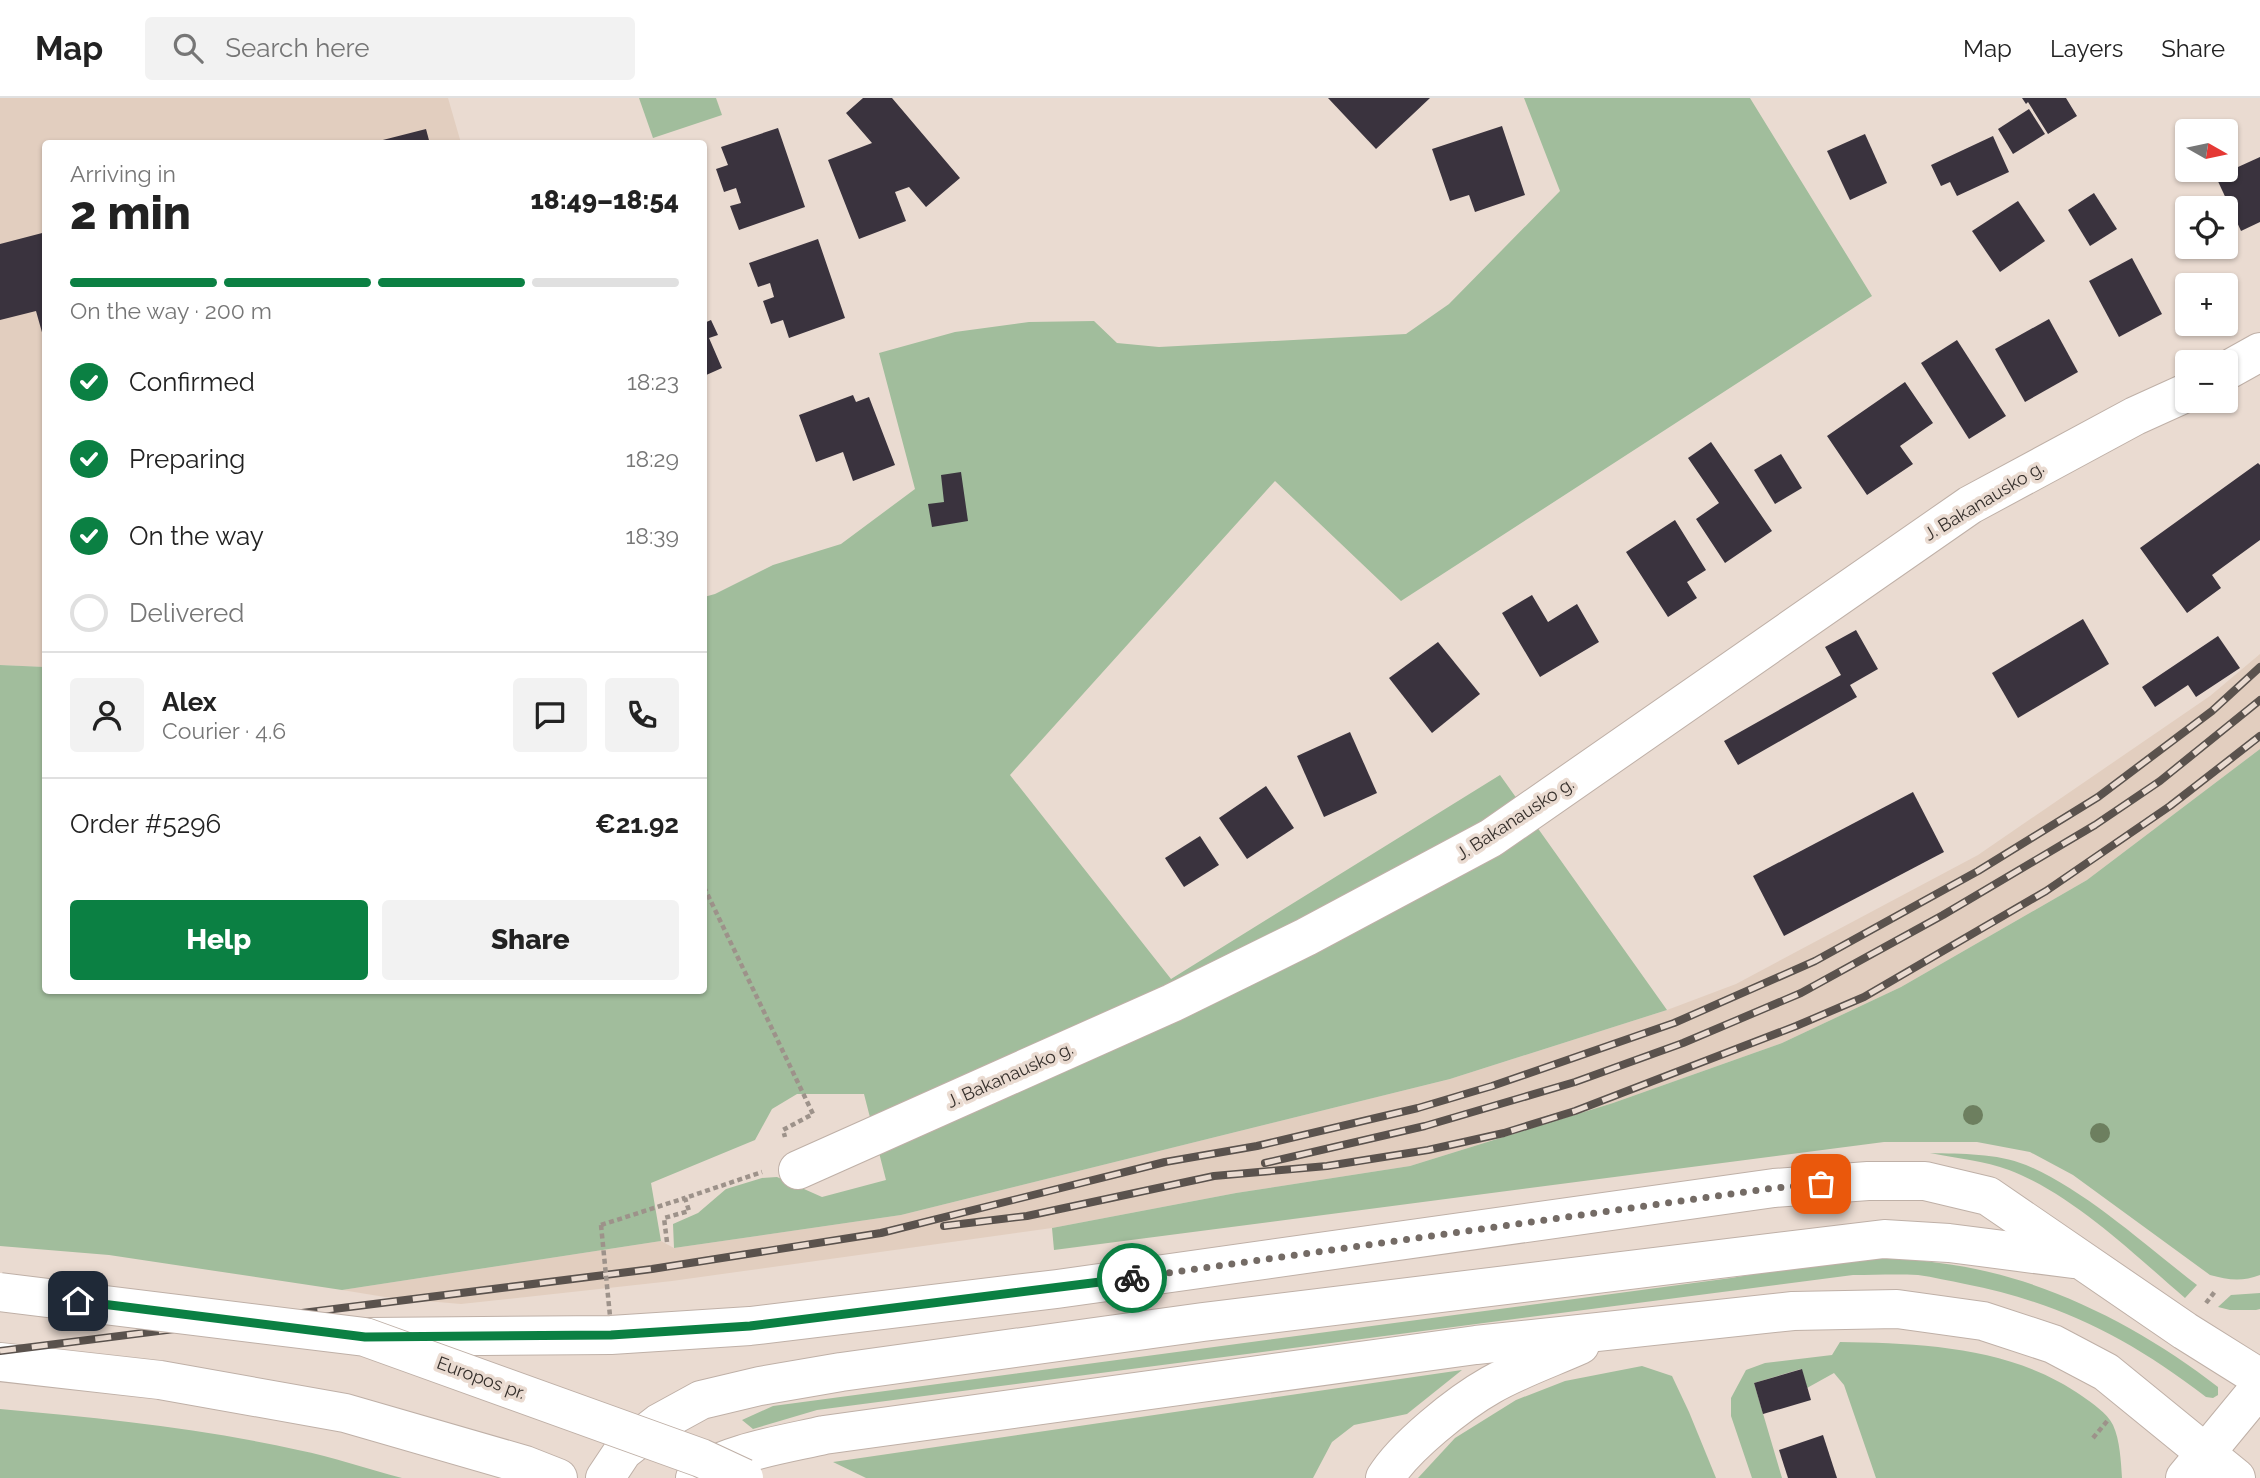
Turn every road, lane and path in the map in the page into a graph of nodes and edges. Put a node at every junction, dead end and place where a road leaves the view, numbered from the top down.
1 (2260, 352) edge
2 (2238, 364) edge
3 (2175, 398) edge
4 (707, 893) edge
5 (798, 1170) junction
6 (685, 1198) junction
7 (667, 1242) dead end
8 (2082, 1261) junction
9 (0, 1292) edge
10 (610, 1316) dead end
11 (1612, 1331) junction
12 (365, 1337) junction
13 (0, 1362) edge
14 (2260, 1378) edge
15 (2260, 1387) edge
16 (2195, 1466) edge
17 (558, 1478) edge
18 (605, 1478) edge
19 (695, 1478) edge
20 (744, 1478) edge
21 (1385, 1478) edge
22 (2236, 1478) edge

1 - 2 main road
3 - 5 main road, J. Bakanausko g.
4 - 5 path
5 - 6 path
6 - 7 path
6 - 10 path, bridge
8 - 12 main road
8 - 14 main road
8 - 18 main road
9 - 12 main road, Europos pr., bridge
11 - 16 main road
11 - 19 main road
11 - 21 main road
12 - 20 main road, Europos pr., bridge
13 - 17 main road
15 - 16 main road
16 - 22 main road

